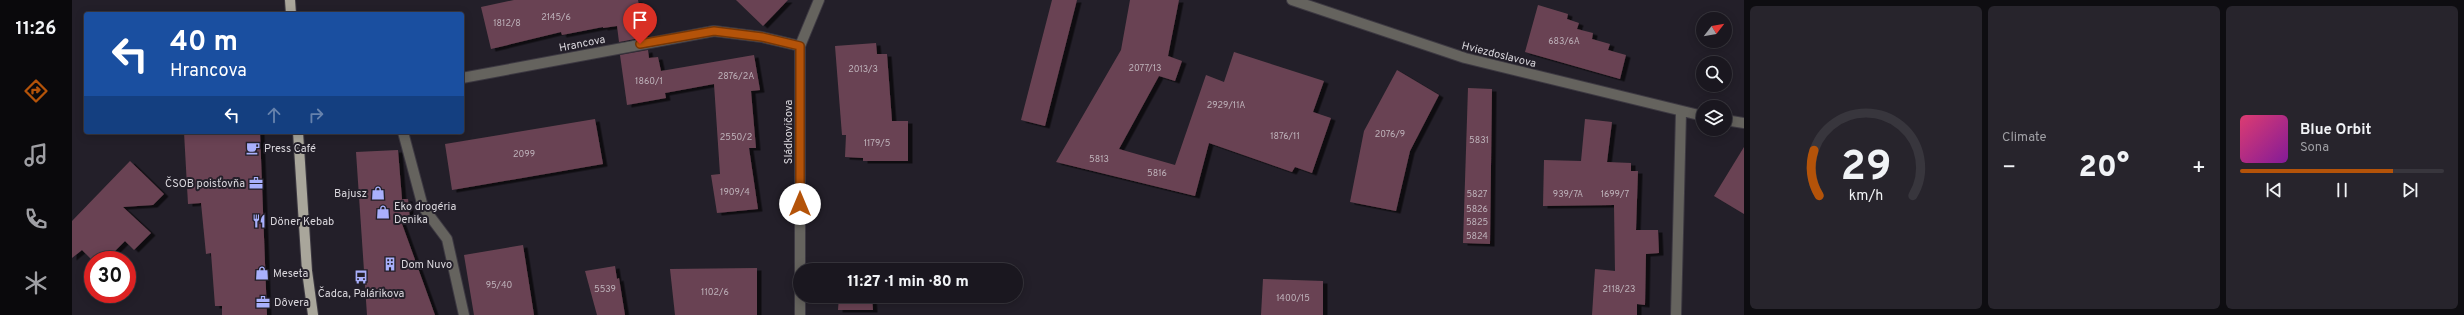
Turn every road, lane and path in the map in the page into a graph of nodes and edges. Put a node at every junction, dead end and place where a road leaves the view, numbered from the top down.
1 (290, 0) edge
2 (819, 0) edge
3 (1292, 0) edge
4 (291, 12) edge
5 (800, 46) junction
6 (464, 78) edge
7 (1681, 112) junction
8 (1696, 115) edge
9 (1732, 121) edge
10 (1744, 123) edge
11 (298, 134) edge
12 (404, 134) edge
13 (313, 315) edge
14 (464, 315) edge
15 (800, 315) edge
16 (1676, 315) edge

1 - 4 main road
2 - 5 street, Sládkovičova
3 - 7 street, Hviezdoslavova
5 - 6 street, Hrancova
5 - 15 street, Sládkovičova
7 - 8 street, Hviezdoslavova
7 - 16 street
9 - 10 street
11 - 13 main road
12 - 14 street

